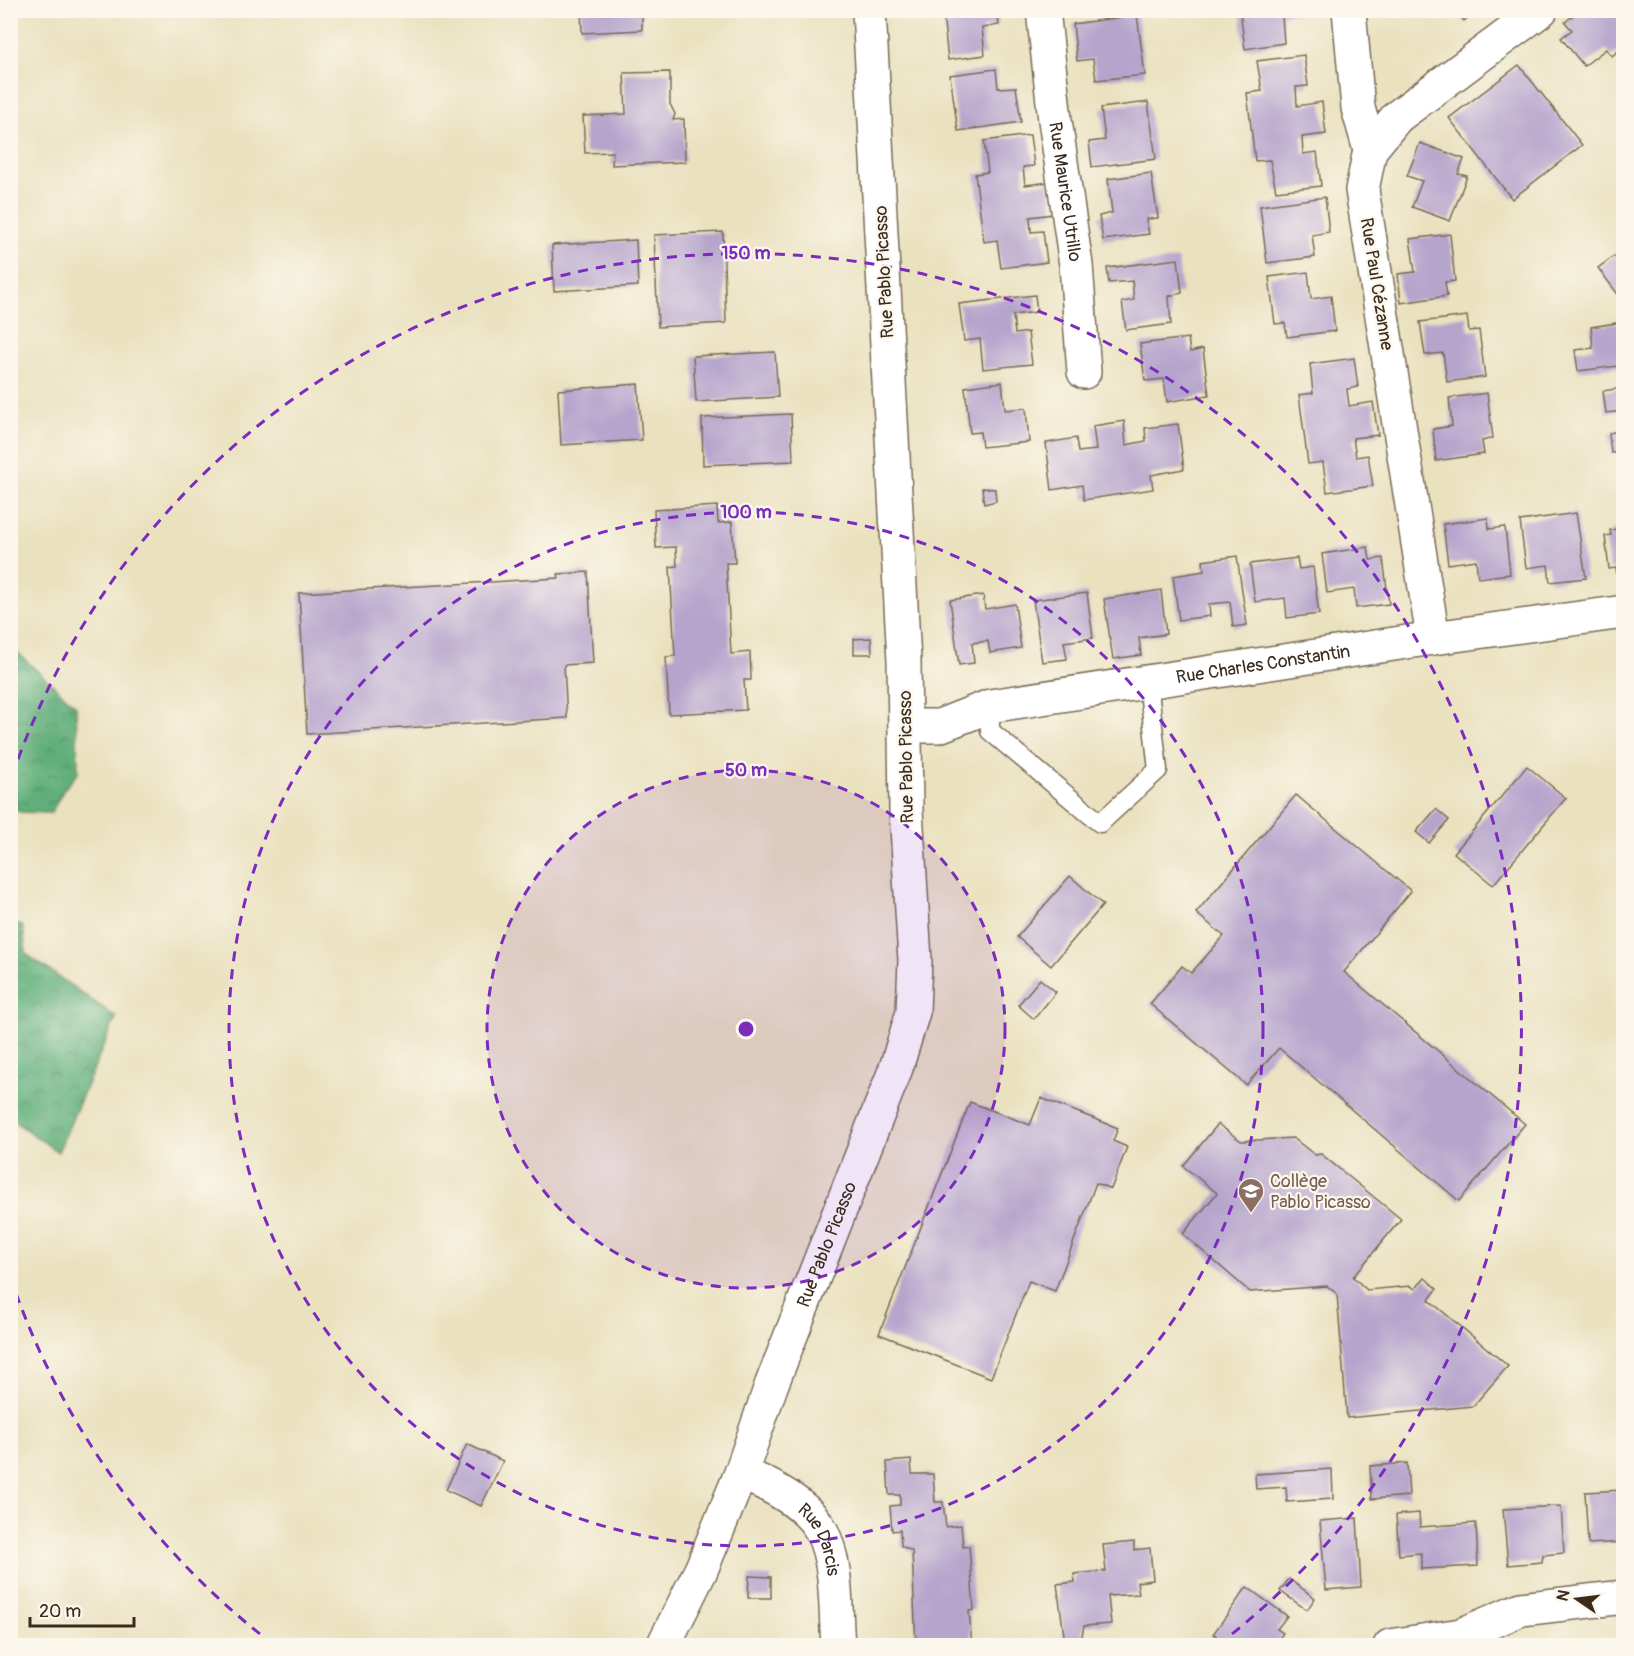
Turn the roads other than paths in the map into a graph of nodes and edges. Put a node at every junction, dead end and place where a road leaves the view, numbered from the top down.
1 (869, 10) edge
2 (1043, 10) edge
3 (1349, 10) edge
4 (1541, 10) edge
5 (1370, 150) junction
6 (1084, 372) dead end
7 (1623, 612) edge
8 (1433, 638) junction
9 (1148, 682) junction
10 (990, 706) junction
11 (907, 726) junction
12 (741, 1473) junction
13 (1623, 1598) edge
14 (663, 1646) edge
15 (838, 1646) edge
16 (1390, 1646) edge

1 - 11 street, Rue Pablo Picasso
2 - 6 street, Rue Maurice Utrillo
3 - 5 street
4 - 5 street, Rue Paul Cézanne
5 - 8 street, Rue Paul Cézanne
7 - 8 street, Rue Charles Constantin
8 - 9 street, Rue Charles Constantin
9 - 10 street, Rue Charles Constantin
9 - 10 lane
10 - 11 street, Rue Charles Constantin
11 - 12 street, Rue Pablo Picasso
12 - 14 street, Rue Pablo Picasso
12 - 15 street, Rue Darcis
13 - 16 street

